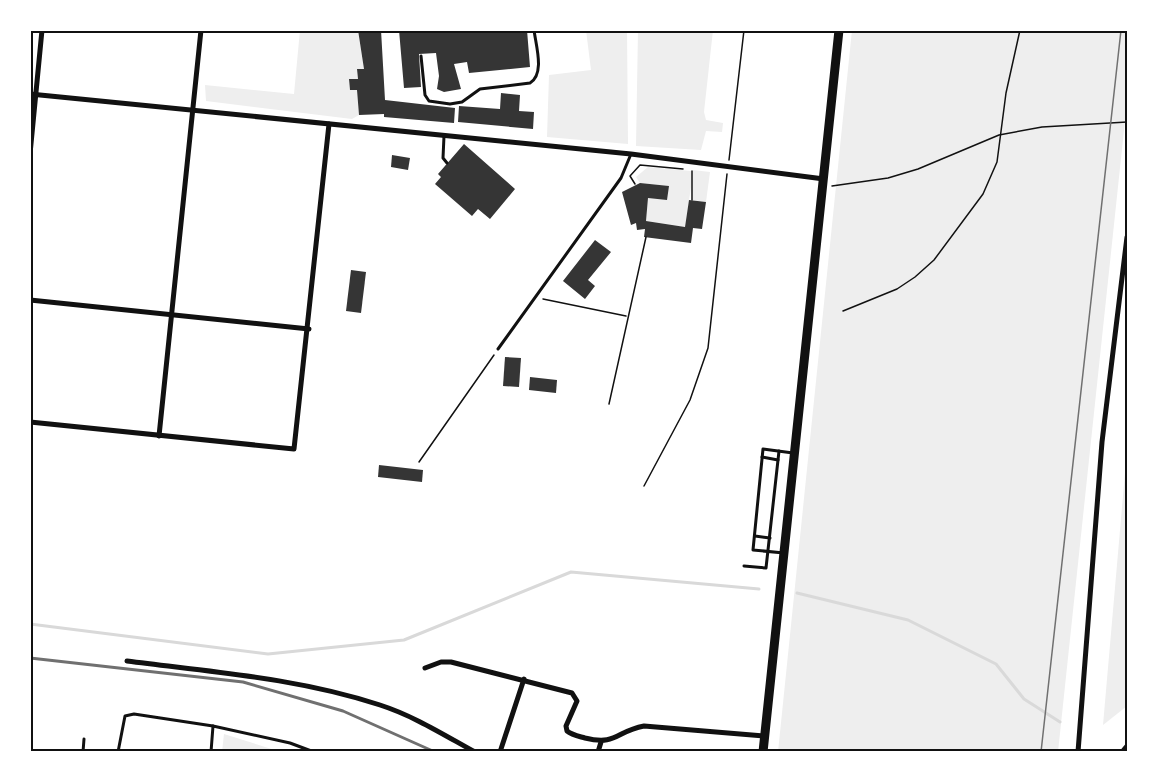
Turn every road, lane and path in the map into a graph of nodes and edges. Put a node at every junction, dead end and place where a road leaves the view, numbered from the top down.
1 (42, 30) edge
2 (201, 30) edge
3 (534, 30) edge
4 (744, 30) edge
5 (839, 30) edge
6 (1020, 30) edge
7 (421, 56) dead end
8 (33, 94) edge
9 (193, 110) junction
10 (1127, 122) edge
11 (329, 124) junction
12 (999, 135) junction
13 (444, 136) junction
14 (30, 154) edge
15 (632, 154) junction
16 (447, 163) dead end
17 (728, 166) junction
18 (823, 183) junction
19 (634, 184) dead end
20 (692, 200) dead end
21 (646, 237) dead end
22 (1127, 237) edge
23 (536, 297) junction
24 (30, 300) edge
25 (843, 311) dead end
26 (170, 314) junction
27 (627, 316) junction
28 (309, 329) junction
29 (498, 349) joint
30 (609, 404) dead end
31 (30, 422) edge
32 (159, 436) junction
33 (779, 452) junction
34 (795, 453) junction
35 (762, 457) junction
36 (778, 459) junction
37 (419, 462) dead end
38 (644, 486) dead end
39 (755, 536) junction
40 (770, 538) junction
41 (768, 552) junction
42 (784, 553) junction
43 (744, 566) dead end
44 (127, 662) dead end
45 (425, 668) dead end
46 (524, 680) junction
47 (213, 726) junction
48 (765, 736) junction
49 (84, 739) dead end
50 (601, 742) junction
51 (83, 752) edge
52 (118, 752) edge
53 (211, 752) edge
54 (314, 752) edge
55 (475, 752) edge
56 (500, 752) edge
57 (598, 752) edge
58 (764, 752) edge
59 (1078, 752) edge

1 - 8 street
2 - 9 street
3 - 7 lane
4 - 17 path
5 - 18 highway
6 - 12 path
8 - 9 street
8 - 14 street
9 - 11 street
9 - 26 street
10 - 12 path
11 - 13 street
11 - 28 street
12 - 18 path
12 - 25 path
13 - 15 street
13 - 16 lane
15 - 17 street
15 - 23 lane
17 - 18 street
17 - 38 path
18 - 34 highway
19 - 20 path
21 - 27 path
22 - 59 street
23 - 27 path
23 - 29 lane
24 - 26 street
26 - 28 street
26 - 32 street
27 - 30 path
28 - 32 street
29 - 37 path
31 - 32 street
33 - 34 lane
33 - 35 lane
33 - 36 lane
34 - 42 highway
35 - 36 lane
35 - 39 lane
36 - 40 lane
39 - 40 lane
39 - 41 lane
40 - 41 lane
41 - 42 lane
41 - 43 lane
42 - 48 highway
44 - 55 street
45 - 46 street
46 - 50 street
46 - 56 street
47 - 52 lane
47 - 53 lane
47 - 54 lane
48 - 50 street
48 - 58 highway
49 - 51 lane
50 - 57 street

